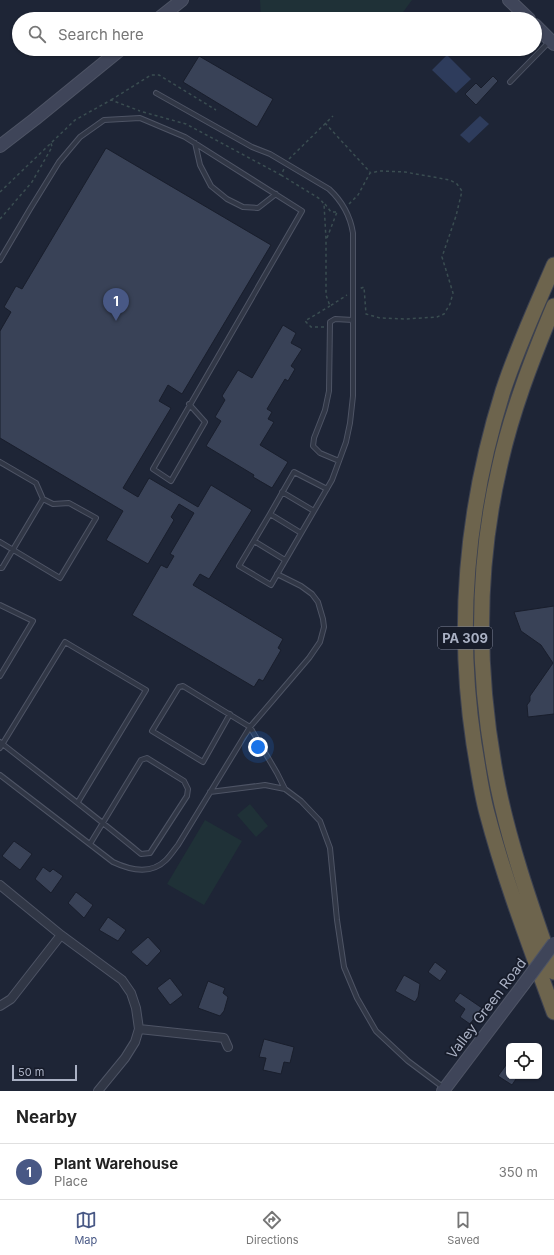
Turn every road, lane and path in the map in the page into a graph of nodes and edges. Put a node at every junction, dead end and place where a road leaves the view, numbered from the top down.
1 (182, 0) edge
2 (509, 0) edge
3 (167, 12) edge
4 (521, 12) edge
5 (542, 32) edge
6 (552, 42) edge
7 (542, 52) edge
8 (112, 56) edge
9 (537, 56) edge
10 (510, 82) dead end
11 (156, 93) dead end
12 (333, 116) dead end
13 (195, 143) junction
14 (0, 146) edge
15 (370, 173) junction
16 (281, 175) dead end
17 (0, 192) edge
18 (276, 194) junction
19 (324, 204) junction
20 (348, 204) dead end
21 (340, 210) dead end
22 (337, 212) junction
23 (0, 220) edge
24 (326, 239) junction
25 (0, 260) edge
26 (554, 265) edge
27 (353, 292) junction
28 (330, 306) junction
29 (554, 306) edge
30 (353, 320) junction
31 (330, 328) junction
32 (189, 404) junction
33 (339, 461) junction
34 (0, 462) edge
35 (326, 489) junction
36 (282, 492) junction
37 (44, 499) junction
38 (314, 511) junction
39 (270, 514) junction
40 (301, 532) junction
41 (254, 541) junction
42 (0, 542) edge
43 (13, 550) junction
44 (285, 560) junction
45 (0, 568) edge
46 (277, 574) junction
47 (0, 605) edge
48 (0, 676) edge
49 (230, 714) junction
50 (250, 727) junction
51 (1, 743) edge
52 (0, 748) edge
53 (0, 775) edge
54 (285, 789) junction
55 (210, 792) junction
56 (78, 802) junction
57 (103, 823) junction
58 (90, 844) junction
59 (0, 885) edge
60 (62, 935) junction
61 (554, 943) edge
62 (554, 972) edge
63 (0, 1006) edge
64 (554, 1012) edge
65 (139, 1029) junction
66 (228, 1047) dead end
67 (444, 1090) edge
68 (98, 1091) edge

1 - 3 street
2 - 4 street
5 - 6 street
6 - 7 lane
8 - 14 street
9 - 10 lane
11 - 27 lane
12 - 15 path
13 - 18 lane
13 - 18 lane
13 - 25 lane
15 - 20 path
15 - 27 path
16 - 19 path
17 - 23 path
18 - 32 lane
19 - 22 path
19 - 24 path
21 - 22 path
22 - 24 path
24 - 28 path
26 - 64 highway, PA 309
27 - 28 path
27 - 30 lane
28 - 31 path
29 - 62 highway, PA 309
30 - 31 lane
30 - 33 lane
31 - 33 lane
32 - 32 lane
33 - 35 lane
34 - 37 lane
35 - 36 lane
35 - 38 lane
36 - 38 lane
36 - 39 lane
37 - 43 lane
37 - 43 lane
38 - 40 lane
39 - 40 lane
39 - 41 lane
40 - 44 lane
41 - 44 lane
41 - 46 lane
42 - 43 lane
43 - 45 lane
44 - 46 lane
46 - 50 lane
47 - 48 lane
49 - 49 lane
49 - 50 lane
50 - 54 lane
50 - 55 lane
51 - 52 lane
51 - 56 lane
51 - 56 lane
53 - 58 lane
54 - 55 lane
54 - 67 lane
55 - 58 lane
56 - 57 lane
57 - 57 lane
57 - 58 lane
59 - 60 street
60 - 63 street
60 - 65 street
61 - 67 street, Valley Green Road, bridge
65 - 66 street
65 - 68 street

